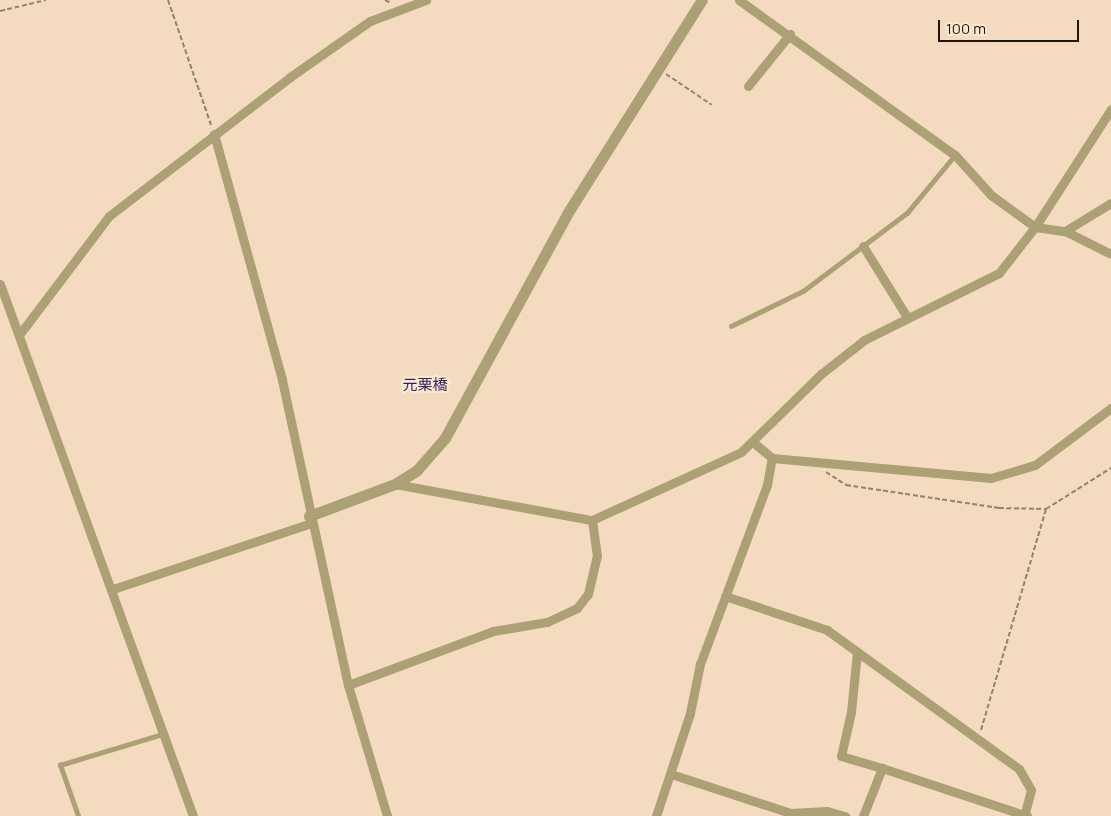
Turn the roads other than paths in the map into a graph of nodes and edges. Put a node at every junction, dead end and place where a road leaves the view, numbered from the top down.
1 (426, 0) edge
2 (702, 0) edge
3 (740, 0) edge
4 (790, 34) junction
5 (748, 86) dead end
6 (1111, 109) edge
7 (214, 134) junction
8 (955, 155) junction
9 (1111, 204) edge
10 (1035, 227) junction
11 (1065, 231) junction
12 (863, 246) junction
13 (1111, 254) edge
14 (0, 284) edge
15 (907, 316) junction
16 (731, 326) dead end
17 (19, 335) junction
18 (1111, 408) edge
19 (753, 442) junction
20 (772, 458) junction
21 (395, 484) junction
22 (310, 519) junction
23 (592, 520) junction
24 (113, 589) junction
25 (725, 596) junction
26 (857, 652) junction
27 (348, 684) junction
28 (164, 734) junction
29 (882, 768) junction
30 (671, 774) junction
31 (78, 816) edge
32 (193, 816) edge
33 (387, 816) edge
34 (656, 816) edge
35 (845, 816) edge
36 (863, 816) edge
37 (1025, 816) edge

1 - 7 street
2 - 21 street
3 - 4 street
4 - 5 street
4 - 8 street
6 - 10 street
7 - 17 street
7 - 22 street
8 - 10 street
8 - 12 lane
9 - 11 street
10 - 11 street
10 - 15 street
11 - 13 street
12 - 15 street
12 - 16 lane
14 - 17 street
15 - 19 street
17 - 24 street
18 - 20 street
19 - 20 street
19 - 23 street
20 - 25 street
21 - 22 street
21 - 23 street
22 - 24 street
22 - 27 street
23 - 27 street
24 - 28 street
25 - 26 street
25 - 30 street
26 - 29 street
26 - 37 street
27 - 33 street
28 - 31 lane
28 - 32 street
29 - 36 street
29 - 37 street
30 - 34 street
30 - 35 street

